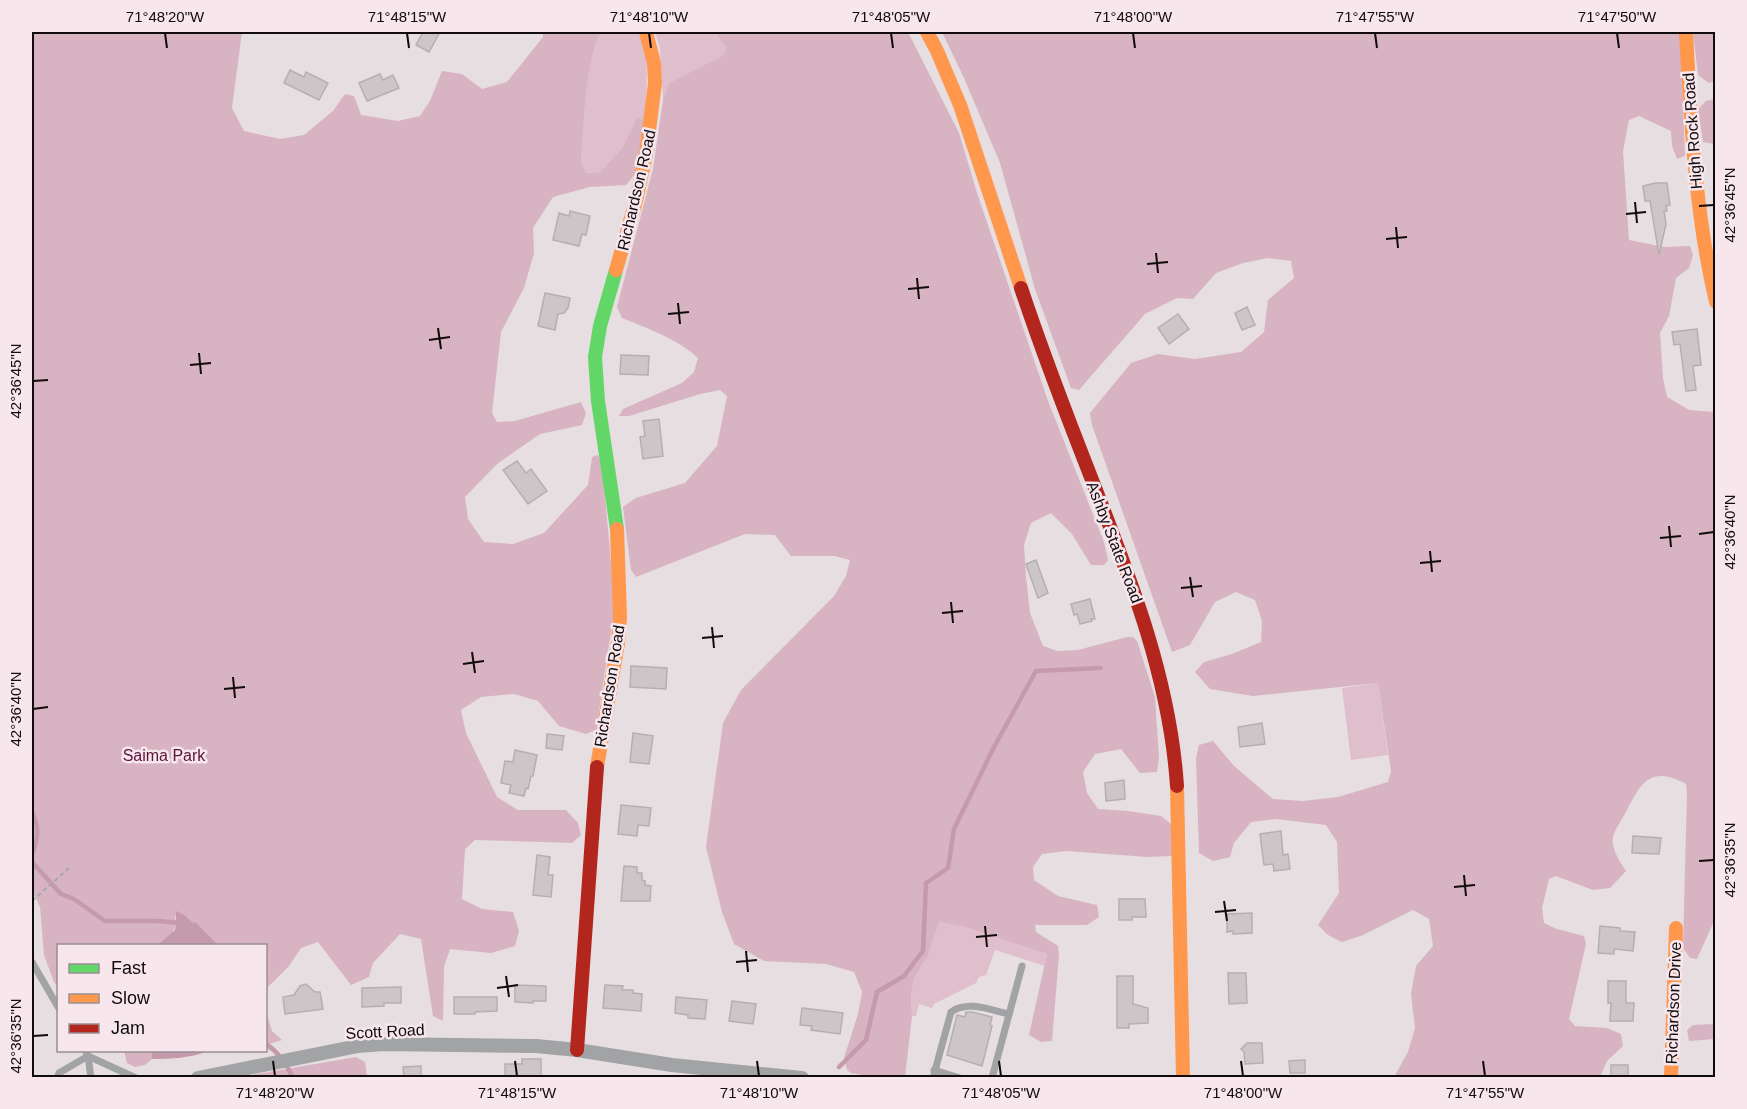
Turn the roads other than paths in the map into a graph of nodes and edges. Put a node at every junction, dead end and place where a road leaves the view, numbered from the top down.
1 (646, 32) edge
2 (927, 32) edge
3 (1686, 32) edge
4 (1716, 302) edge
5 (1676, 928) dead end
6 (32, 962) edge
7 (1022, 966) dead end
8 (57, 1005) edge
9 (1009, 1014) junction
10 (576, 1050) junction
11 (86, 1053) edge
12 (934, 1074) edge
13 (57, 1077) edge
14 (91, 1077) edge
15 (136, 1077) edge
16 (198, 1077) edge
17 (802, 1077) edge
18 (960, 1077) edge
19 (992, 1077) edge
20 (1183, 1077) edge
21 (1671, 1077) edge

1 - 10 street, Richardson Road
2 - 20 street, Ashby State Road
3 - 4 street, High Rock Road
5 - 21 street, Richardson Drive
6 - 8 lane
7 - 9 lane
9 - 12 lane
9 - 19 lane
10 - 16 street, Scott Road
10 - 17 street
11 - 13 lane
11 - 14 lane
11 - 15 lane
12 - 18 lane

